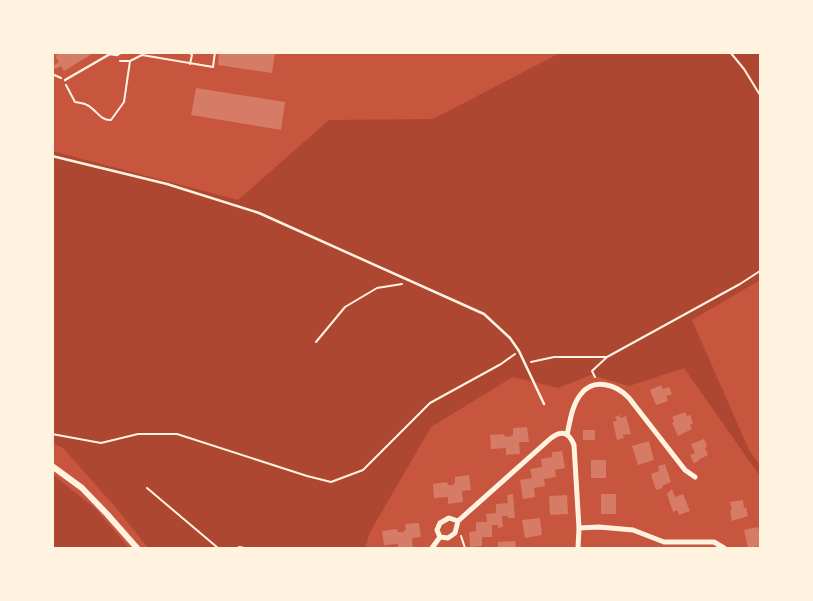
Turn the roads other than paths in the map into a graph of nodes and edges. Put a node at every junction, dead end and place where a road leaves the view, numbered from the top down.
1 (122, 52) edge
2 (65, 80) road end
3 (52, 156) edge
4 (544, 404) dead end
5 (567, 435) junction
6 (52, 466) edge
7 (695, 477) dead end
8 (458, 521) junction
9 (579, 528) junction
10 (440, 537) junction
11 (137, 548) edge
12 (432, 548) edge
13 (578, 548) edge
14 (724, 548) edge

1 - 2 lane
3 - 4 lane
5 - 7 street
5 - 8 street
5 - 9 street
6 - 11 street
8 - 10 street
8 - 10 street
9 - 13 street
9 - 14 street
10 - 12 street

